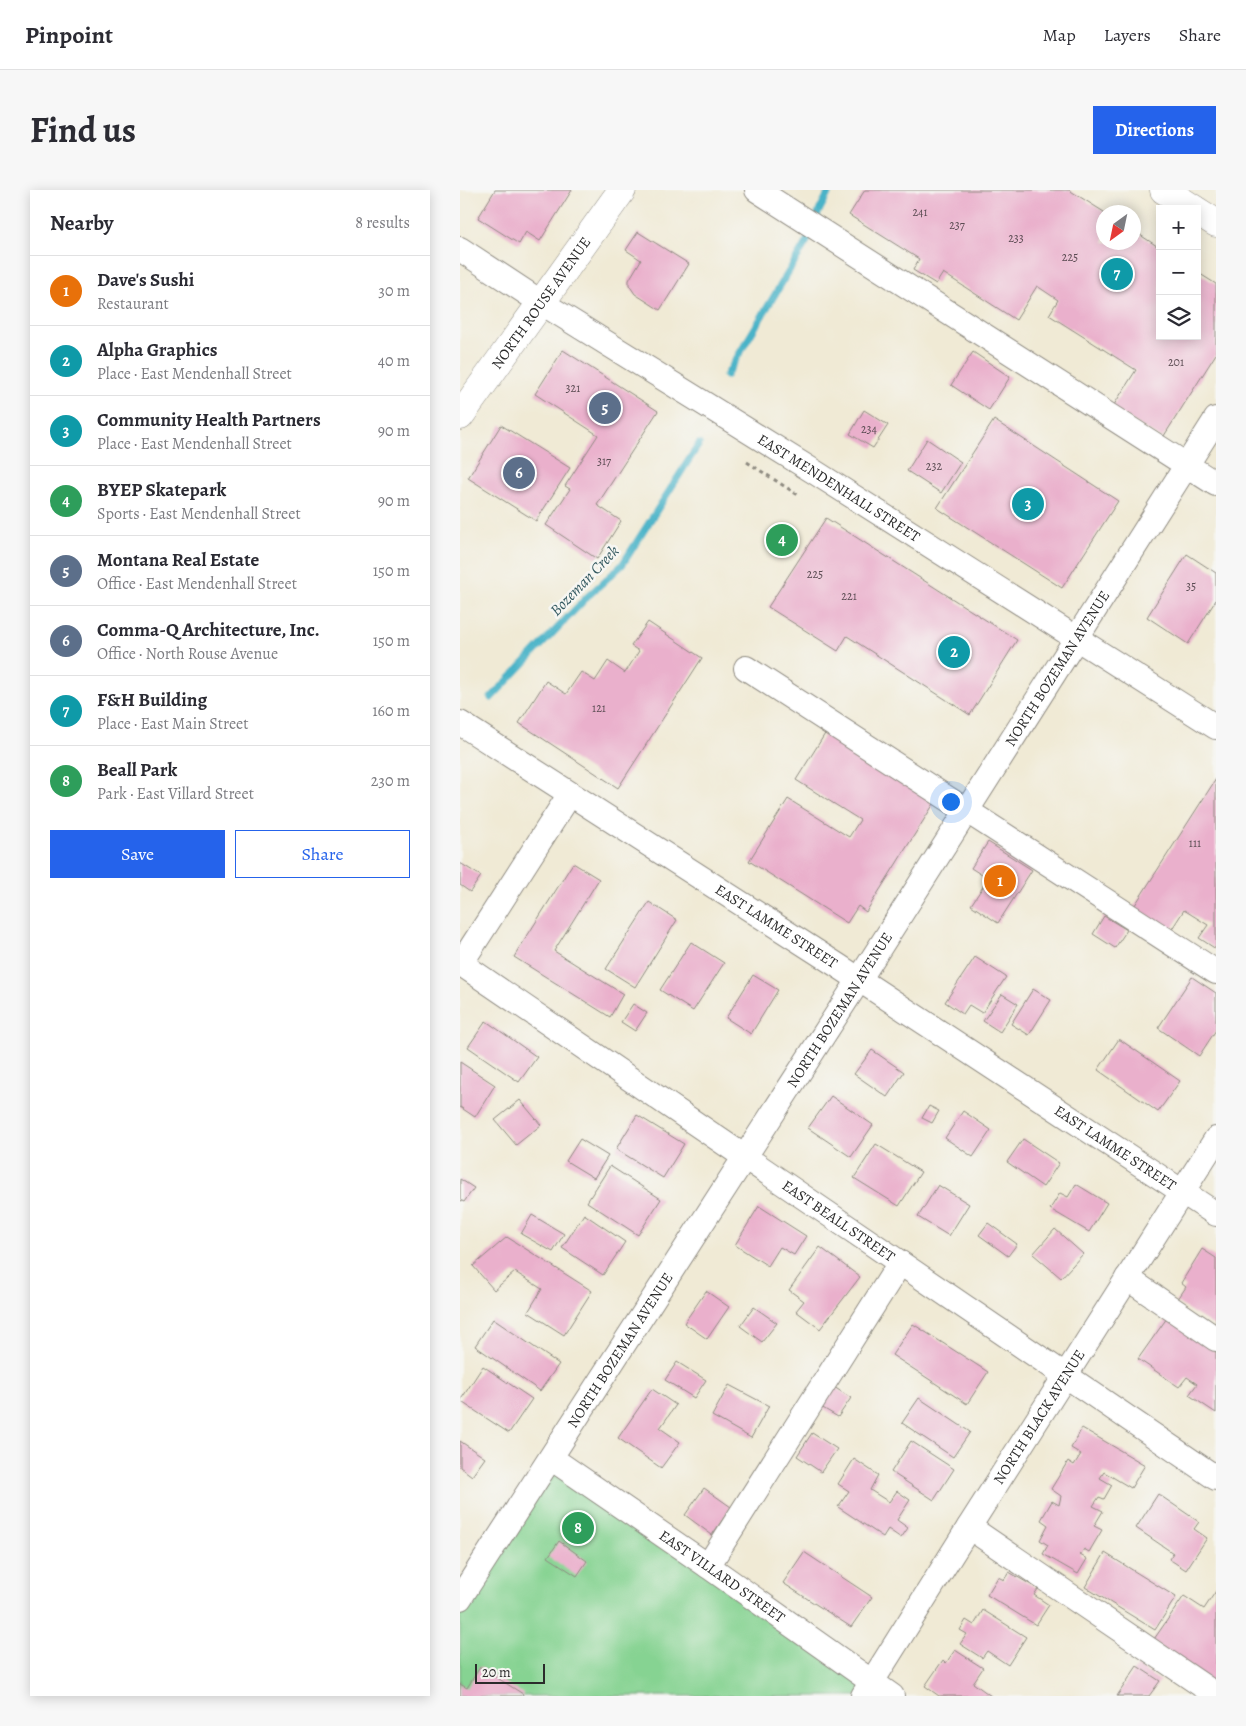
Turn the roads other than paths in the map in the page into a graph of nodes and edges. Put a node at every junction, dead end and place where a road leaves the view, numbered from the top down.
1 (622, 190) edge
2 (757, 190) edge
3 (1164, 190) edge
4 (1188, 205) edge
5 (1201, 214) edge
6 (1216, 223) edge
7 (460, 249) edge
8 (542, 303) junction
9 (460, 416) edge
10 (1216, 419) edge
11 (1187, 465) junction
12 (1216, 484) edge
13 (1076, 637) junction
14 (746, 668) dead end
15 (460, 723) edge
16 (1216, 727) edge
17 (570, 794) junction
18 (966, 810) junction
19 (460, 964) edge
20 (1216, 972) edge
21 (859, 980) junction
22 (1216, 1139) edge
23 (745, 1157) junction
24 (1182, 1192) junction
25 (1216, 1214) edge
26 (900, 1263) junction
27 (1127, 1278) junction
28 (1216, 1340) edge
29 (1065, 1375) junction
30 (550, 1458) junction
31 (1216, 1478) edge
32 (969, 1527) junction
33 (708, 1566) junction
34 (460, 1598) edge
35 (868, 1689) edge
36 (1216, 1695) edge
37 (892, 1696) edge

1 - 8 main road, NORTH ROUSE AVENUE
2 - 11 street
3 - 4 main road
5 - 6 main road
7 - 8 street, EAST MENDENHALL STREET
8 - 9 main road, NORTH ROUSE AVENUE
8 - 13 street, EAST MENDENHALL STREET
10 - 11 street, NORTH BOZEMAN AVENUE
11 - 12 street
11 - 13 street, NORTH BOZEMAN AVENUE
13 - 16 street, EAST MENDENHALL STREET
13 - 18 street, NORTH BOZEMAN AVENUE
14 - 18 street
15 - 17 street, EAST LAMME STREET
17 - 19 street
17 - 21 street, EAST LAMME STREET
18 - 20 street
18 - 21 street, NORTH BOZEMAN AVENUE
19 - 23 street, EAST BEALL STREET
21 - 23 street, NORTH BOZEMAN AVENUE
21 - 24 street, EAST LAMME STREET
22 - 24 street, NORTH BLACK AVENUE
23 - 26 street, EAST BEALL STREET
23 - 30 street, NORTH BOZEMAN AVENUE
24 - 25 street, EAST LAMME STREET
24 - 27 street, NORTH BLACK AVENUE
26 - 29 street, EAST BEALL STREET
26 - 33 street
27 - 28 street
27 - 29 street, NORTH BLACK AVENUE
29 - 31 street, EAST BEALL STREET
29 - 32 street, NORTH BLACK AVENUE
30 - 33 street, EAST VILLARD STREET
30 - 34 street, NORTH BOZEMAN AVENUE
32 - 35 street, NORTH BLACK AVENUE
32 - 36 street
33 - 35 street, EAST VILLARD STREET
35 - 37 street, EAST VILLARD STREET

